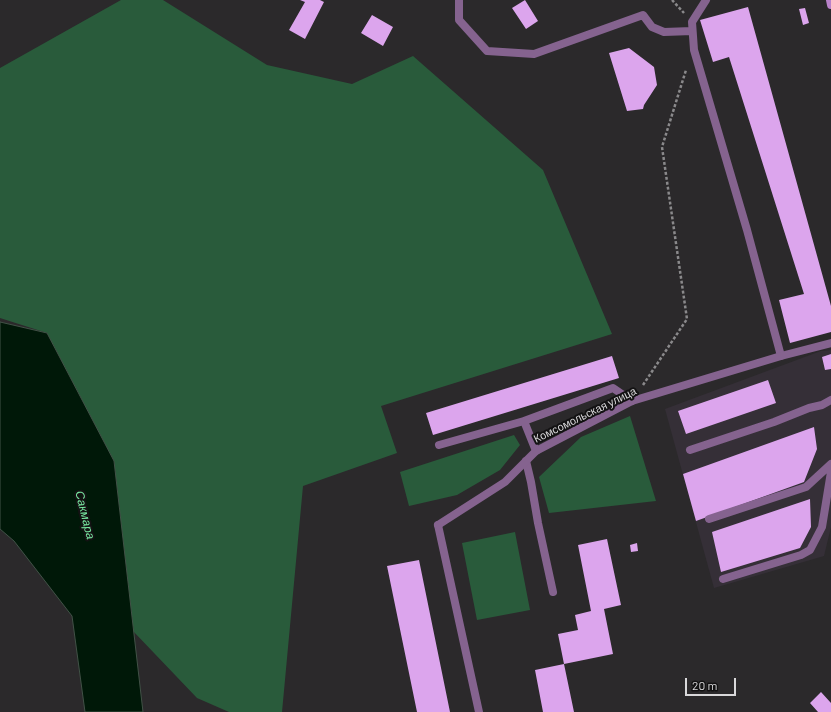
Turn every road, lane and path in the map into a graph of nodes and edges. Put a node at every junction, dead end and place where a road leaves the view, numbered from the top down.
1 (459, 0) edge
2 (706, 0) edge
3 (830, 0) edge
4 (831, 5) edge
5 (692, 30) junction
6 (694, 50) junction
7 (831, 343) edge
8 (781, 356) junction
9 (831, 400) edge
10 (632, 401) junction
11 (524, 421) junction
12 (439, 445) dead end
13 (690, 450) dead end
14 (536, 451) junction
15 (526, 461) junction
16 (831, 464) edge
17 (831, 472) edge
18 (709, 519) dead end
19 (723, 579) dead end
20 (554, 592) dead end
21 (479, 712) edge

1 - 5 street
2 - 5 street
3 - 4 street
5 - 6 street
6 - 8 street
6 - 10 path
7 - 8 street, Комсомольская улица
8 - 10 street, Комсомольская улица
9 - 13 street
10 - 11 street
10 - 14 street, Комсомольская улица
11 - 12 street
11 - 14 street
14 - 15 street, Комсомольская улица
15 - 20 street
15 - 21 street, Комсомольская улица
16 - 18 street
17 - 19 street

